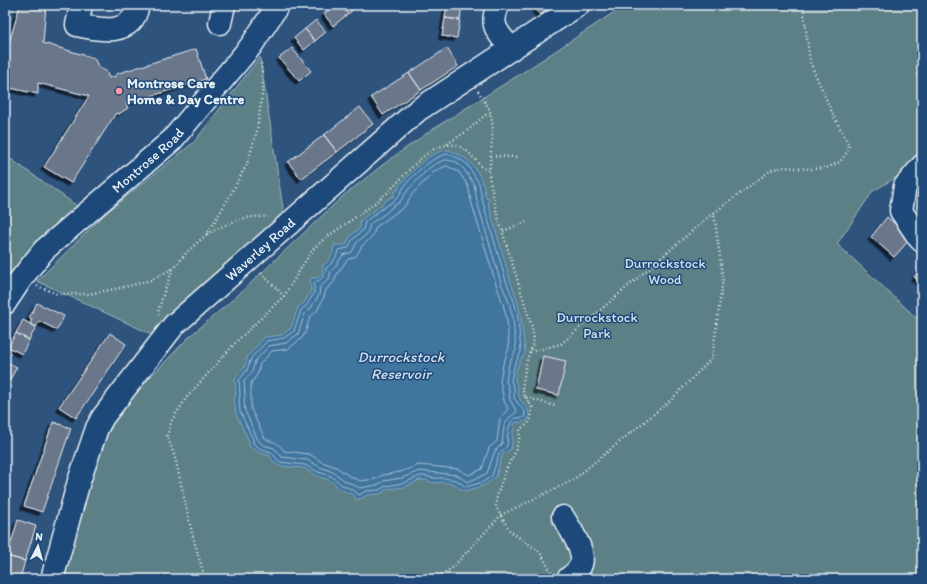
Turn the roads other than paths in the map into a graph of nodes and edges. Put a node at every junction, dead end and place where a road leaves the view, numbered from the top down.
1 (81, 5) edge
2 (138, 5) edge
3 (498, 5) edge
4 (578, 5) edge
5 (284, 10) edge
6 (510, 49) junction
7 (922, 166) edge
8 (922, 241) edge
9 (5, 303) edge
10 (563, 516) dead end
11 (560, 576) edge
12 (52, 579) edge

1 - 2 street
3 - 6 street
4 - 6 street, Waverley Road
5 - 9 street, Montrose Road
6 - 12 street, Waverley Road
7 - 8 street
10 - 11 street

